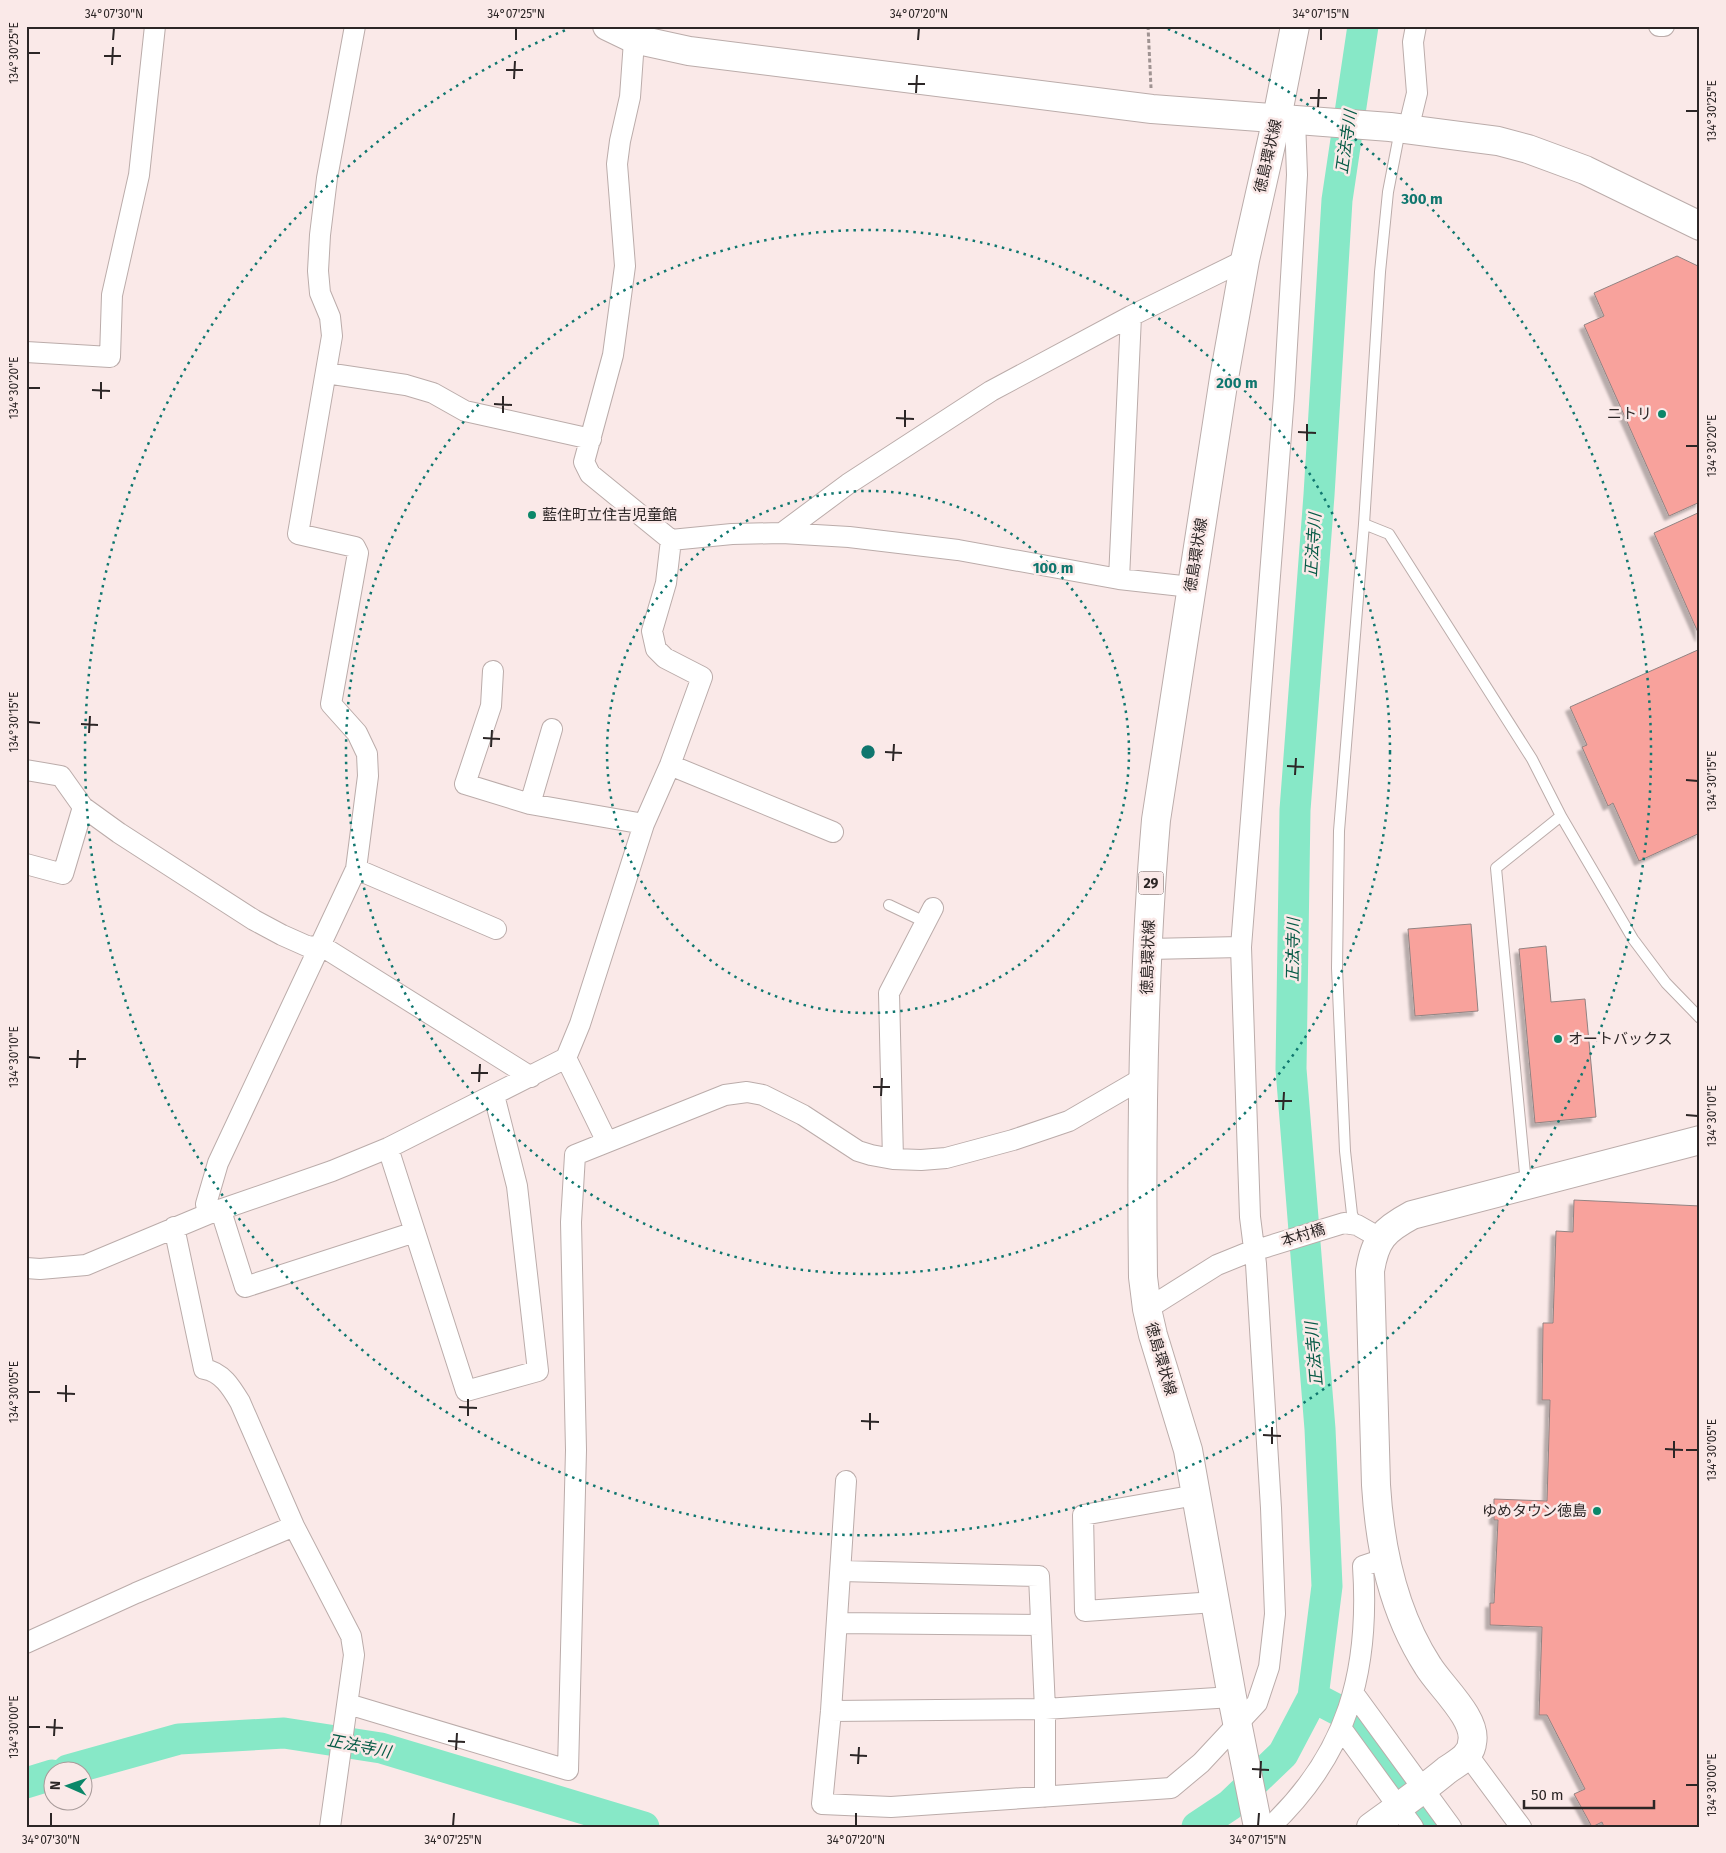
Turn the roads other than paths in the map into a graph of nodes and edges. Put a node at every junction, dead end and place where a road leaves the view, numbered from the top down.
1 (155, 26) edge
2 (356, 26) edge
3 (607, 26) edge
4 (1295, 26) edge
5 (1416, 26) edge
6 (1659, 26) edge
7 (1664, 26) edge
8 (635, 32) edge
9 (1292, 119) junction
10 (1400, 129) junction
11 (1700, 226) edge
12 (1245, 260) junction
13 (1131, 316) junction
14 (26, 352) edge
15 (326, 372) junction
16 (591, 439) junction
17 (1364, 524) junction
18 (782, 533) junction
19 (671, 540) junction
20 (1119, 578) junction
21 (1191, 587) junction
22 (492, 671) dead end
23 (552, 729) dead end
24 (670, 765) junction
25 (26, 770) edge
26 (530, 804) junction
27 (83, 807) junction
28 (1561, 816) junction
29 (644, 824) junction
30 (834, 832) dead end
31 (26, 864) edge
32 (356, 869) junction
33 (889, 905) dead end
34 (929, 915) joint
35 (496, 929) dead end
36 (320, 945) junction
37 (1241, 947) junction
38 (1148, 948) junction
39 (1700, 1018) edge
40 (566, 1058) junction
41 (530, 1077) junction
42 (1143, 1078) junction
43 (494, 1095) junction
44 (1700, 1140) edge
45 (607, 1142) junction
46 (388, 1148) junction
47 (893, 1159) junction
48 (1526, 1185) junction
49 (215, 1212) junction
50 (174, 1227) junction
51 (1360, 1228) junction
52 (415, 1232) junction
53 (1258, 1249) junction
54 (26, 1268) edge
55 (1147, 1309) junction
56 (846, 1481) dead end
57 (1196, 1495) junction
58 (294, 1526) junction
59 (1384, 1559) junction
60 (841, 1571) junction
61 (1215, 1602) junction
62 (837, 1623) junction
63 (1041, 1625) junction
64 (26, 1643) edge
65 (1232, 1697) junction
66 (1352, 1698) junction
67 (347, 1708) junction
68 (1045, 1709) junction
69 (831, 1711) junction
70 (1342, 1726) junction
71 (1239, 1732) junction
72 (1468, 1754) junction
73 (1045, 1797) junction
74 (1412, 1803) edge
75 (330, 1827) edge
76 (1258, 1827) edge
77 (1270, 1827) edge
78 (1371, 1827) edge
79 (1451, 1827) edge
80 (1521, 1827) edge

1 - 14 street
2 - 15 street
3 - 8 street
4 - 9 street, 徳島環状線 / 29
5 - 10 street
6 - 7 street
8 - 9 street
8 - 16 street
9 - 10 street
9 - 12 street, 徳島環状線 / 29
9 - 37 street
10 - 11 street
10 - 17 lane
12 - 13 street
12 - 21 street, 徳島環状線 / 29
13 - 18 street
13 - 20 street
15 - 16 street
15 - 32 street
16 - 19 street
17 - 28 lane
17 - 51 lane
18 - 19 street
18 - 20 street
19 - 24 street
20 - 21 street
21 - 38 street, 徳島環状線 / 29
22 - 26 street
23 - 26 street
24 - 29 street
24 - 30 street
25 - 27 street
26 - 29 street
27 - 31 street
27 - 36 street
28 - 39 lane
28 - 48 lane
29 - 40 street
32 - 35 street
32 - 36 street
33 - 34 lane
34 - 47 street
36 - 41 street
36 - 49 street
37 - 38 street
37 - 53 street
38 - 42 street, 徳島環状線 / 29
40 - 41 street
40 - 45 street
41 - 43 street
42 - 47 street
42 - 55 street, 徳島環状線 / 29
43 - 46 street
43 - 52 street
44 - 48 street
45 - 47 street
45 - 67 street
46 - 49 street
46 - 52 street
48 - 51 street
49 - 50 street
49 - 52 street
50 - 54 street
50 - 58 street
51 - 53 street, 本村橋
51 - 59 street
53 - 55 street, 本村橋
53 - 71 street
55 - 57 street, 徳島環状線 / 29
56 - 60 street
57 - 61 street, 徳島環状線 / 29
57 - 61 street
58 - 64 street
58 - 67 street
59 - 66 street
59 - 72 street
60 - 62 street
60 - 63 street
61 - 65 street, 徳島環状線 / 29
62 - 63 street
62 - 69 street
63 - 68 street
65 - 68 street
65 - 71 street, 徳島環状線 / 29
66 - 70 street
66 - 74 street
67 - 75 street
68 - 69 street
68 - 73 street
69 - 73 street
70 - 74 street
70 - 77 street
71 - 73 street
71 - 76 street, 徳島環状線 / 29
72 - 74 street
72 - 80 street
74 - 78 street
74 - 79 street

